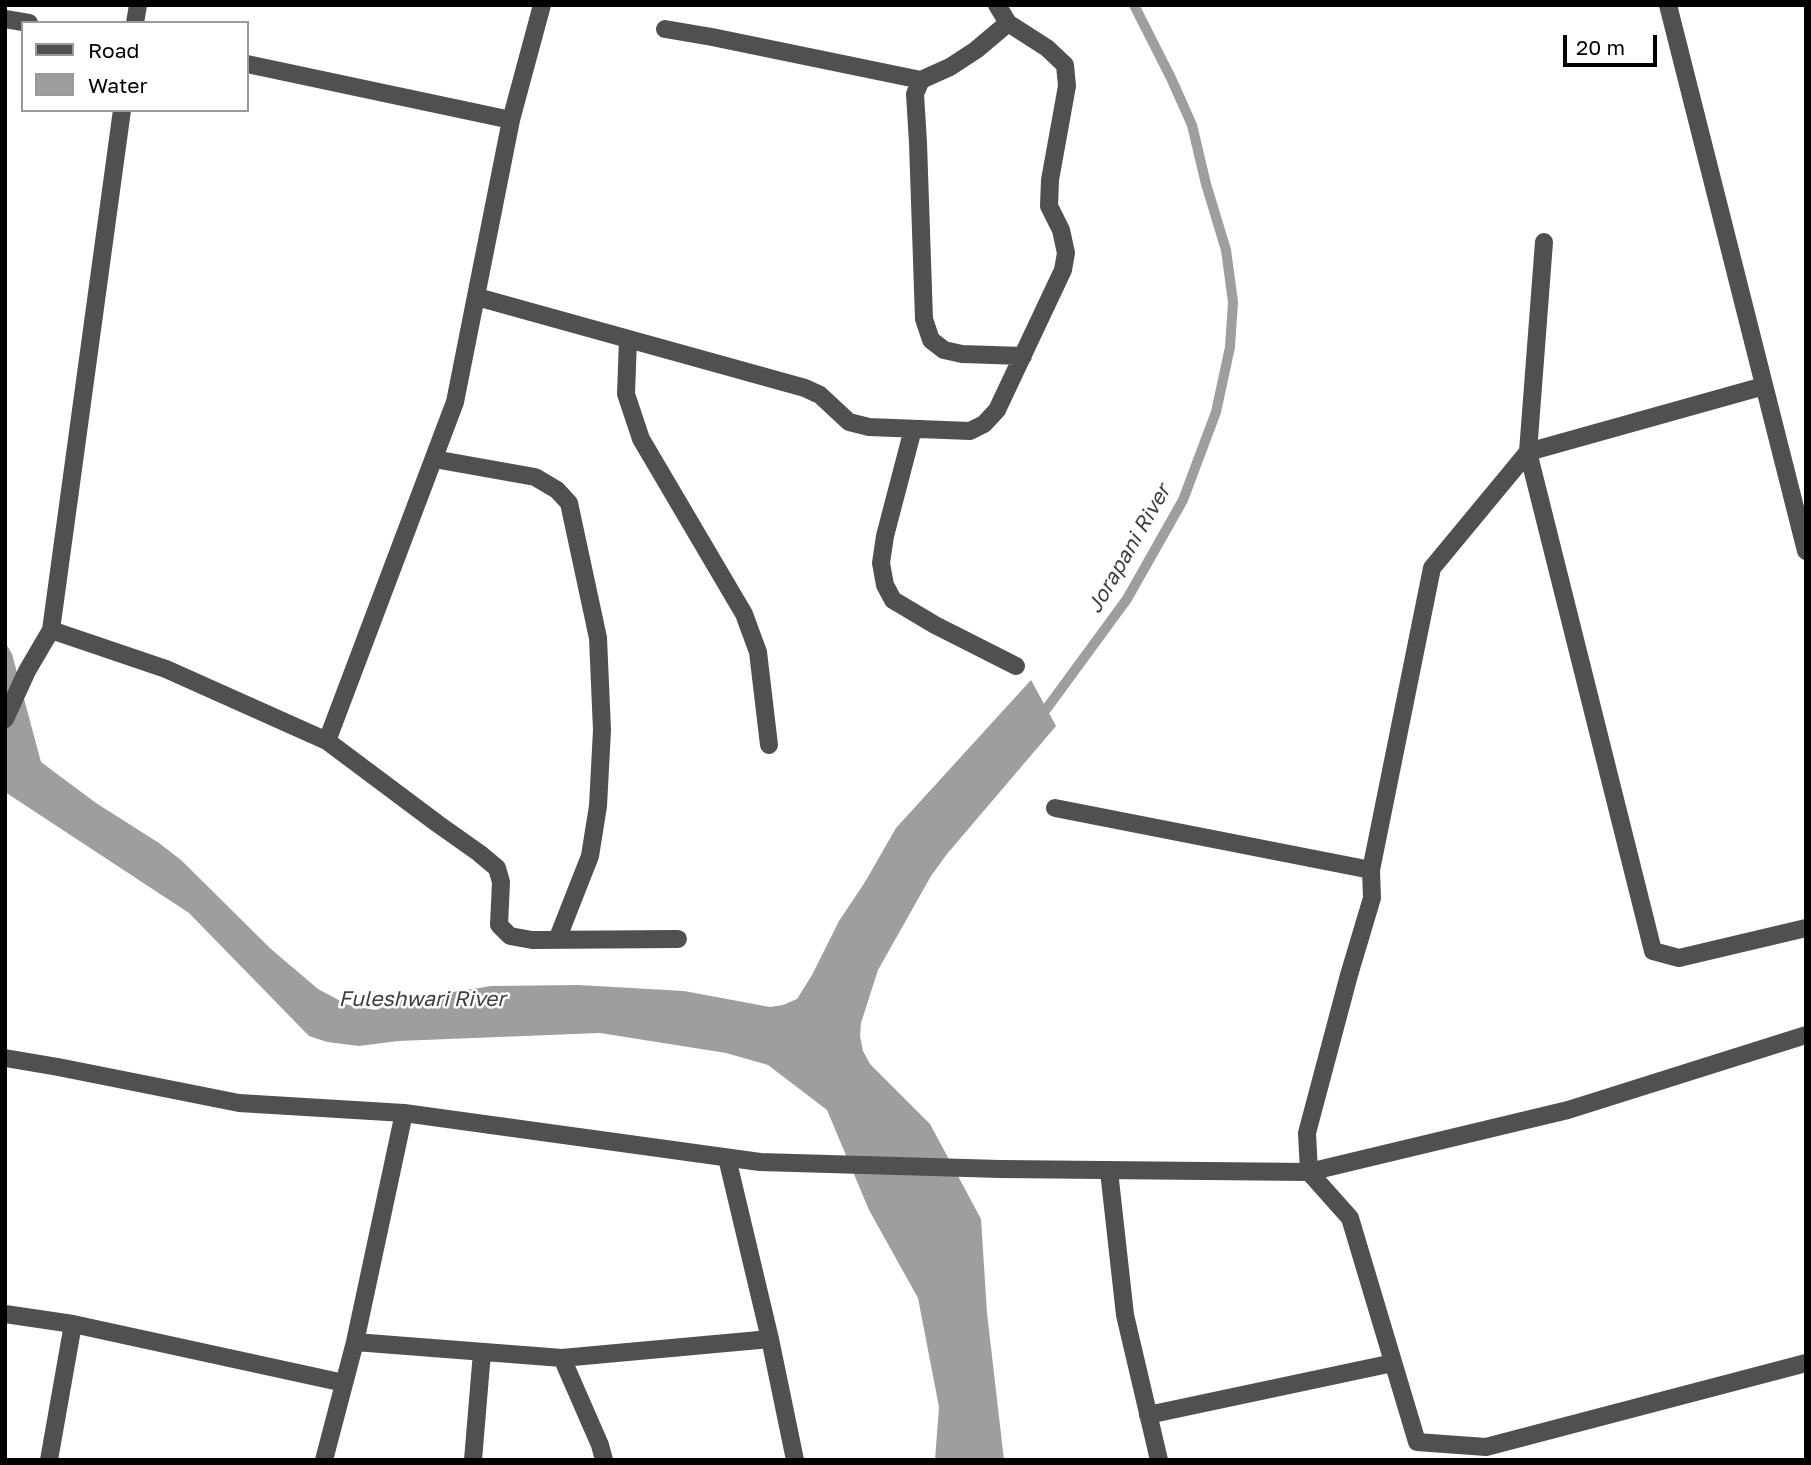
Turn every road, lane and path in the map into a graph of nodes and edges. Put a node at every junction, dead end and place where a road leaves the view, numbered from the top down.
1 (542, 5) edge
2 (997, 5) edge
3 (1668, 5) edge
4 (1008, 23) junction
5 (665, 29) dead end
6 (248, 64) edge
7 (920, 80) junction
8 (122, 112) edge
9 (511, 120) junction
10 (1544, 242) dead end
11 (477, 297) junction
12 (628, 339) junction
13 (1023, 356) junction
14 (1764, 386) junction
15 (913, 429) junction
16 (1528, 452) junction
17 (434, 459) junction
18 (1806, 551) edge
19 (51, 630) junction
20 (1016, 666) dead end
21 (5, 719) edge
22 (327, 741) junction
23 (769, 745) dead end
24 (1055, 808) dead end
25 (1371, 870) junction
26 (1806, 928) edge
27 (678, 939) dead end
28 (557, 940) junction
29 (1806, 1035) edge
30 (5, 1058) edge
31 (404, 1113) junction
32 (727, 1158) junction
33 (1109, 1171) junction
34 (1309, 1172) junction
35 (5, 1314) edge
36 (73, 1324) junction
37 (770, 1339) junction
38 (355, 1342) junction
39 (481, 1352) junction
40 (562, 1358) junction
41 (1393, 1363) junction
42 (1806, 1363) edge
43 (344, 1383) junction
44 (1148, 1415) junction
45 (49, 1460) edge
46 (324, 1460) edge
47 (473, 1460) edge
48 (604, 1460) edge
49 (795, 1460) edge
50 (1159, 1460) edge

1 - 9 street
2 - 4 street
3 - 14 street
4 - 7 street
4 - 13 street
5 - 7 street
6 - 9 street
7 - 13 street
8 - 19 street
9 - 11 street
10 - 16 street
11 - 12 street
11 - 17 street
12 - 15 street
12 - 23 street
13 - 15 street
14 - 16 street
14 - 18 street
15 - 20 street
16 - 25 street
16 - 26 street
17 - 22 street
17 - 28 street
19 - 21 street
19 - 22 street
22 - 28 street
24 - 25 street
25 - 34 street
27 - 28 street
29 - 34 street
30 - 31 street
31 - 32 street
31 - 38 street
32 - 33 street
32 - 37 street
33 - 34 street
33 - 44 street
34 - 41 street
35 - 36 street
36 - 43 street
36 - 45 street
37 - 40 street
37 - 49 street
38 - 39 street
38 - 43 street
39 - 40 street
39 - 47 street
40 - 48 street
41 - 42 street
41 - 44 street
43 - 46 street
44 - 50 street

